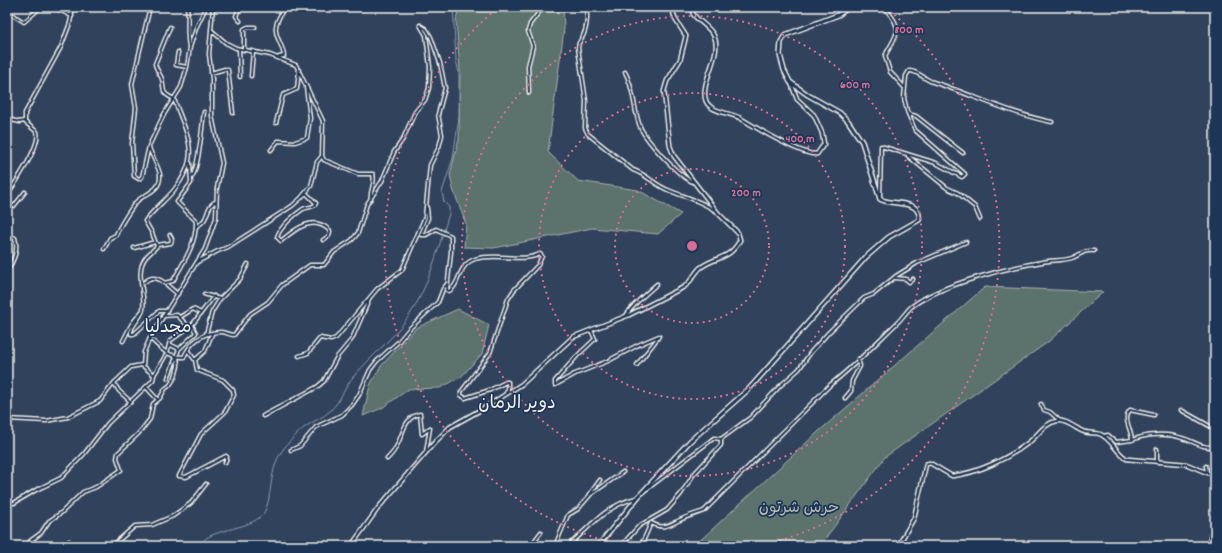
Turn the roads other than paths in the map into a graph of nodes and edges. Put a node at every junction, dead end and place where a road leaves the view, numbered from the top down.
1 (41, 7) edge
2 (53, 7) edge
3 (73, 7) edge
4 (150, 7) edge
5 (187, 7) edge
6 (206, 7) edge
7 (213, 7) edge
8 (240, 7) edge
9 (283, 7) edge
10 (542, 7) edge
11 (586, 7) edge
12 (672, 7) edge
13 (693, 7) edge
14 (849, 7) edge
15 (888, 7) edge
16 (37, 8) edge
17 (7, 10) edge
18 (72, 16) junction
19 (240, 21) dead end
20 (170, 27) dead end
21 (256, 27) dead end
22 (211, 30) junction
23 (190, 47) junction
24 (239, 49) junction
25 (244, 50) junction
26 (178, 52) dead end
27 (253, 52) junction
28 (280, 57) junction
29 (187, 67) junction
30 (299, 69) junction
31 (625, 72) dead end
32 (211, 73) junction
33 (251, 76) dead end
34 (240, 77) dead end
35 (790, 82) junction
36 (306, 86) junction
37 (904, 87) junction
38 (529, 93) dead end
39 (174, 99) junction
40 (204, 112) dead end
41 (233, 112) dead end
42 (908, 114) junction
43 (7, 119) edge
44 (24, 121) junction
45 (1052, 122) dead end
46 (276, 123) dead end
47 (148, 146) junction
48 (271, 150) dead end
49 (963, 152) dead end
50 (907, 155) junction
51 (322, 156) junction
52 (190, 162) junction
53 (191, 178) junction
54 (694, 182) junction
55 (25, 192) dead end
56 (306, 193) junction
57 (7, 195) edge
58 (371, 199) junction
59 (880, 199) junction
60 (216, 202) junction
61 (7, 207) edge
62 (426, 208) junction
63 (718, 213) junction
64 (980, 219) dead end
65 (196, 226) junction
66 (7, 234) edge
67 (170, 235) dead end
68 (323, 240) dead end
69 (966, 242) dead end
70 (156, 243) junction
71 (134, 248) dead end
72 (104, 249) dead end
73 (1094, 251) dead end
74 (196, 263) junction
75 (248, 264) dead end
76 (7, 272) edge
77 (894, 278) junction
78 (913, 279) dead end
79 (164, 283) junction
80 (448, 283) junction
81 (141, 284) junction
82 (657, 284) dead end
83 (178, 294) junction
84 (204, 294) dead end
85 (214, 296) junction
86 (370, 297) junction
87 (220, 298) junction
88 (143, 310) junction
89 (165, 311) junction
90 (201, 313) junction
91 (163, 316) junction
92 (180, 316) junction
93 (626, 316) junction
94 (192, 325) junction
95 (189, 327) junction
96 (591, 330) junction
97 (206, 334) junction
98 (212, 334) junction
99 (150, 338) junction
100 (123, 341) dead end
101 (169, 344) junction
102 (179, 349) junction
103 (188, 351) junction
104 (167, 353) junction
105 (299, 356) dead end
106 (177, 357) junction
107 (858, 358) junction
108 (195, 360) junction
109 (143, 366) junction
110 (636, 366) dead end
111 (154, 376) junction
112 (168, 378) dead end
113 (114, 383) junction
114 (146, 388) junction
115 (504, 396) junction
116 (845, 398) dead end
117 (158, 400) junction
118 (130, 402) junction
119 (1041, 404) dead end
120 (1181, 410) dead end
121 (263, 416) dead end
122 (1154, 416) dead end
123 (7, 419) edge
124 (1059, 420) junction
125 (1215, 429) edge
126 (1104, 436) junction
127 (721, 439) junction
128 (1132, 440) junction
129 (1215, 447) edge
130 (1157, 449) dead end
131 (291, 450) dead end
132 (426, 452) junction
133 (1160, 453) dead end
134 (1157, 454) junction
135 (387, 459) dead end
136 (1157, 462) junction
137 (225, 464) dead end
138 (1206, 466) dead end
139 (623, 472) dead end
140 (1207, 472) junction
141 (1215, 474) edge
142 (600, 480) dead end
143 (206, 484) dead end
144 (647, 489) junction
145 (590, 495) junction
146 (638, 497) junction
147 (7, 503) edge
148 (1215, 517) edge
149 (650, 522) junction
150 (541, 532) dead end
151 (69, 541) dead end
152 (32, 546) edge
153 (59, 546) edge
154 (112, 546) edge
155 (351, 546) edge
156 (538, 546) edge
157 (555, 546) edge
158 (568, 546) edge
159 (598, 546) edge
160 (621, 546) edge
161 (642, 546) edge
162 (726, 546) edge
163 (735, 546) edge
164 (898, 546) edge
165 (1208, 546) edge

1 - 16 street
2 - 18 street
3 - 18 street
4 - 47 street
5 - 23 street
6 - 23 street
7 - 22 street
8 - 19 street
9 - 28 street
10 - 38 street
11 - 63 street
12 - 54 street
13 - 35 street
14 - 35 main road
15 - 37 street
16 - 17 street
18 - 44 street
20 - 39 street
21 - 25 street
22 - 24 street
22 - 32 street
23 - 29 street
24 - 25 street
24 - 34 street
25 - 27 street
26 - 29 street
27 - 28 street
27 - 33 street
28 - 30 street
29 - 39 street
30 - 36 street
30 - 46 street
31 - 54 street
32 - 41 street
32 - 60 street
35 - 59 main road
36 - 48 street
36 - 51 street
37 - 42 street
37 - 45 street
39 - 47 street
39 - 52 street
40 - 53 street
42 - 49 street
42 - 50 street
43 - 44 street
44 - 57 street
47 - 72 street
50 - 59 street
50 - 64 street
51 - 56 street
51 - 58 street
52 - 53 street
52 - 70 street
53 - 65 street
54 - 63 street
55 - 61 street
56 - 68 street
56 - 74 street
58 - 62 street
58 - 98 street
59 - 144 main road
60 - 65 street
60 - 74 street
62 - 80 street
62 - 86 street
63 - 93 street
65 - 79 street
66 - 76 street
67 - 70 street
69 - 77 street
70 - 71 street
70 - 81 street
73 - 107 street
74 - 83 street
75 - 87 street
77 - 78 street
77 - 127 street
79 - 81 street
79 - 83 street
80 - 115 street
80 - 131 street
81 - 88 street
82 - 93 street
83 - 89 street
84 - 85 street
85 - 87 street
85 - 90 street
86 - 105 street
86 - 121 street
87 - 97 street
88 - 89 street
88 - 100 street
89 - 91 street
90 - 92 street
90 - 94 street
91 - 92 street
91 - 99 street
92 - 95 street
93 - 96 street
94 - 95 street
94 - 102 street
95 - 101 street
96 - 110 street
96 - 115 street
97 - 98 street
97 - 103 street
98 - 108 street
99 - 104 street
99 - 109 street
101 - 102 street
101 - 104 street
102 - 106 street
103 - 106 street
103 - 108 street
104 - 106 street
104 - 111 street
106 - 112 street
106 - 117 street
107 - 116 street
107 - 149 street
108 - 137 street
109 - 111 street
109 - 113 street
111 - 114 street
113 - 118 street
113 - 123 street
114 - 117 street
114 - 118 street
115 - 132 street
117 - 152 street
118 - 147 street
119 - 124 street
120 - 125 street
122 - 128 street
124 - 126 street
124 - 164 street
126 - 128 street
126 - 136 street
127 - 144 street
127 - 149 street
128 - 129 street
130 - 134 street
132 - 135 street
132 - 155 street
133 - 134 street
134 - 136 street
136 - 140 street
138 - 140 street
139 - 145 street
140 - 141 street
142 - 145 street
143 - 154 street
144 - 146 main road
145 - 157 street
146 - 158 street
146 - 159 main road
148 - 165 street
149 - 160 street
149 - 161 street
150 - 156 street
151 - 153 street
162 - 163 street

